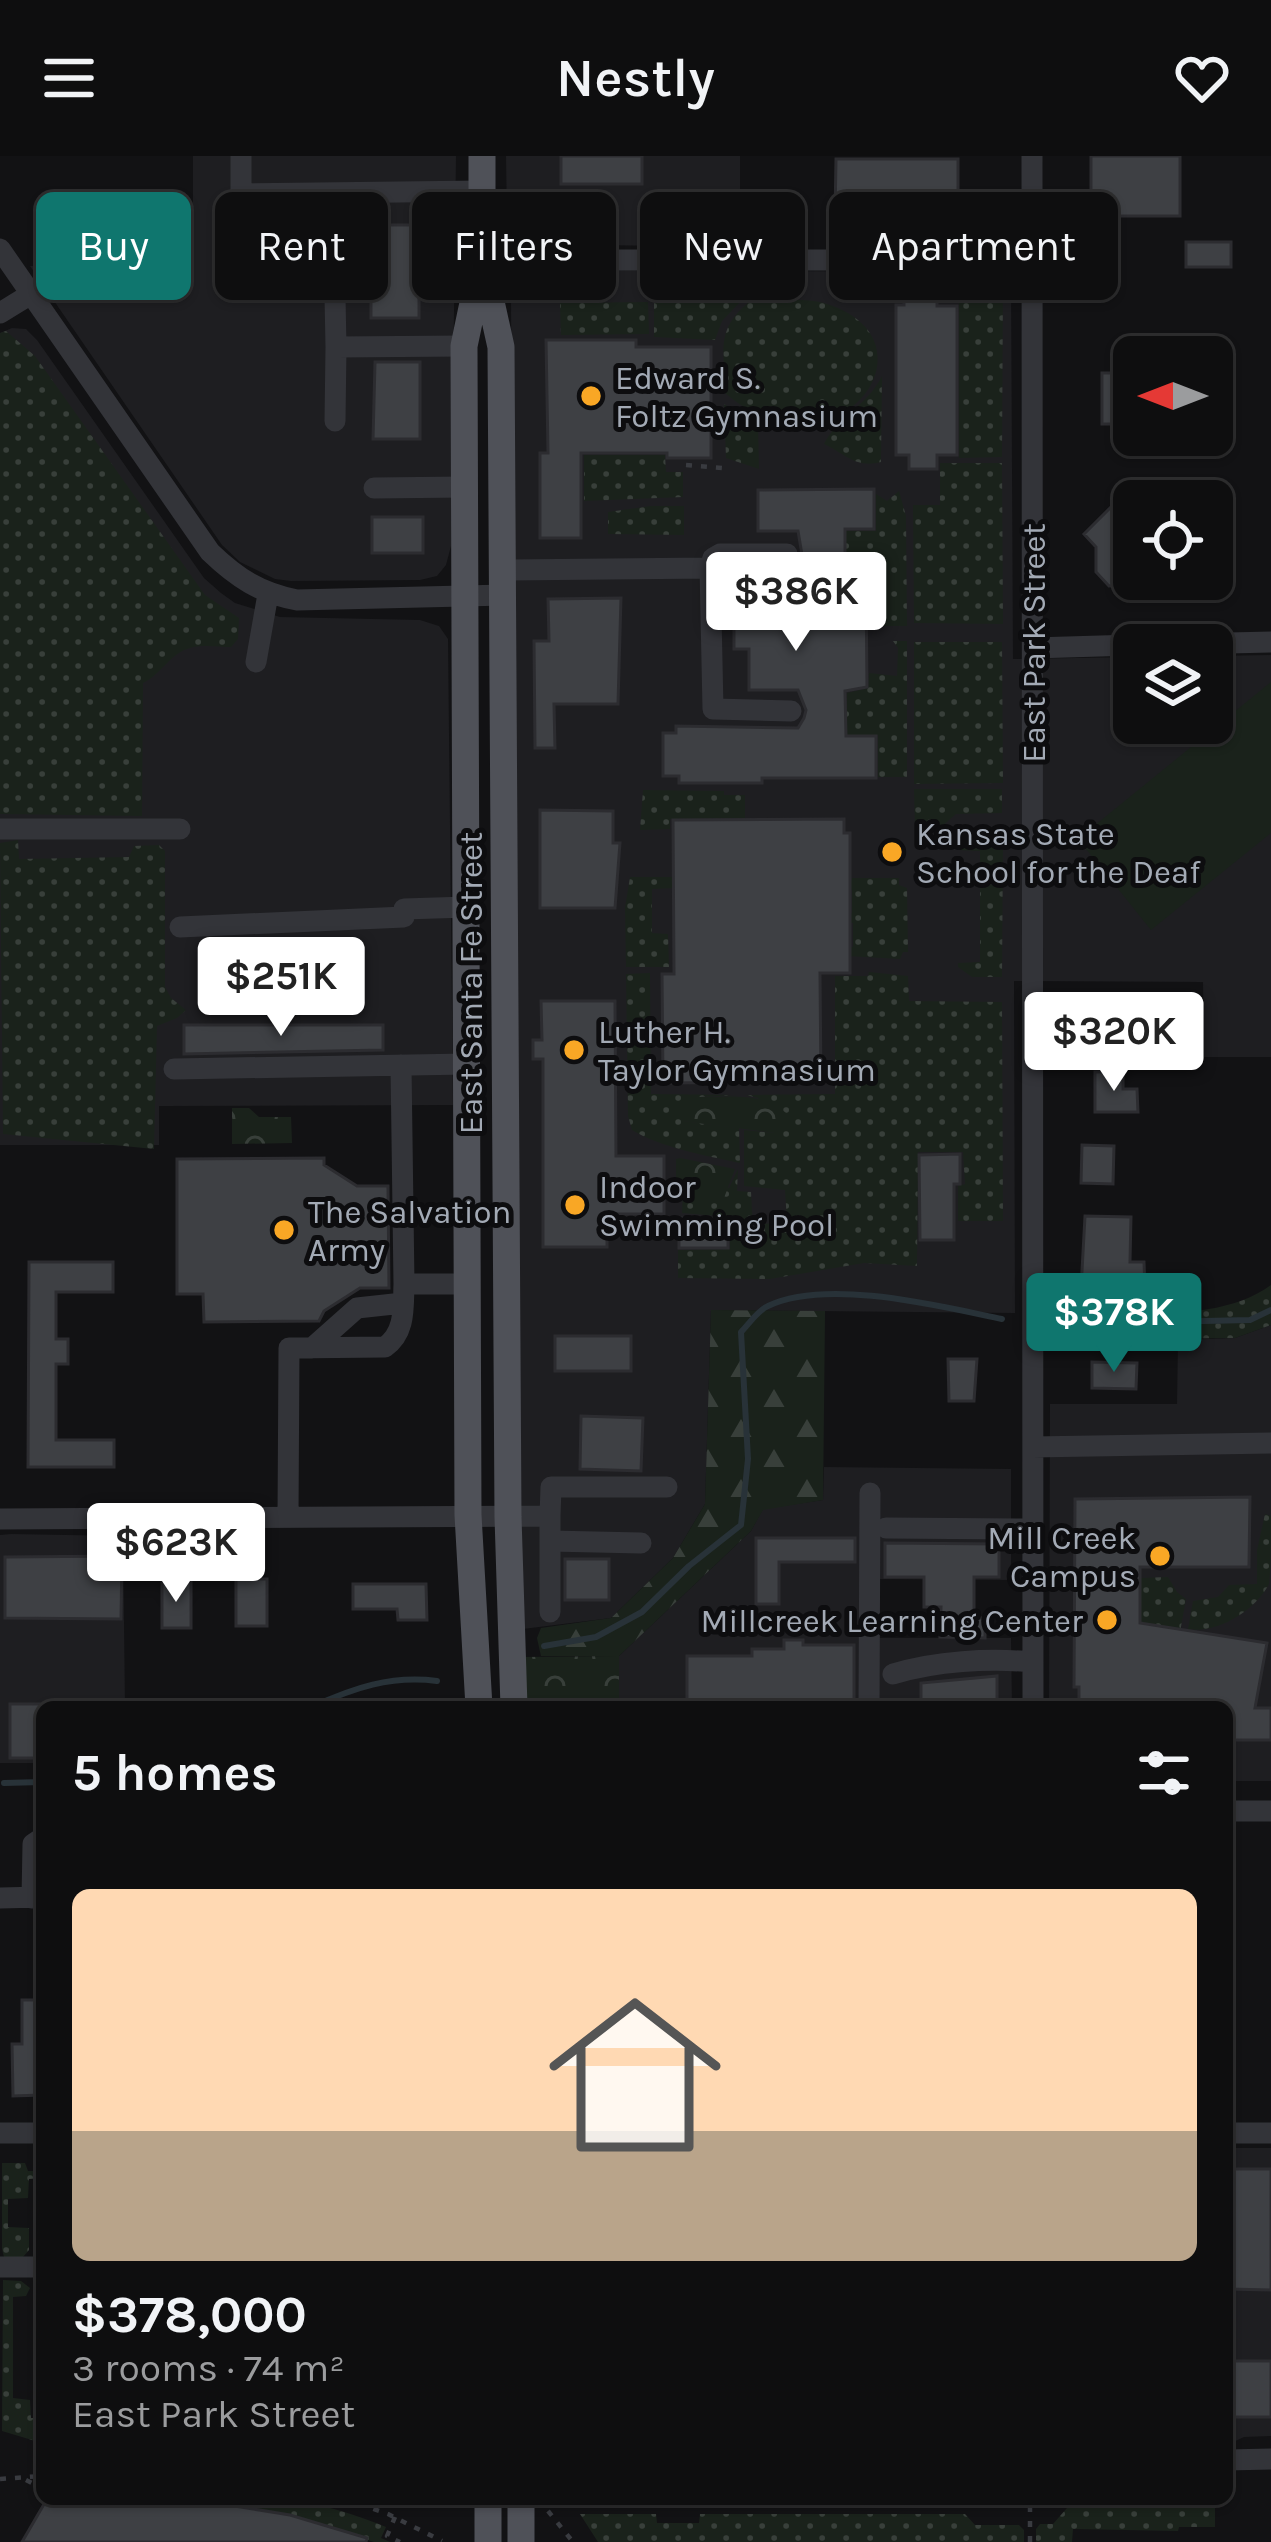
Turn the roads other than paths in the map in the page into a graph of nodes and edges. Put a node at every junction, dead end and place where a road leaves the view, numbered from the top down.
1 (241, 156) edge
2 (482, 156) edge
3 (1032, 156) edge
4 (482, 191) joint
5 (242, 192) edge
6 (388, 192) edge
7 (1032, 192) edge
8 (0, 249) edge
9 (616, 260) edge
10 (829, 260) edge
11 (31, 294) junction
12 (335, 300) edge
13 (474, 300) edge
14 (491, 300) edge
15 (1032, 300) edge
16 (0, 313) edge
17 (464, 346) junction
18 (336, 347) junction
19 (335, 421) dead end
20 (465, 487) junction
21 (374, 488) dead end
22 (787, 554) dead end
23 (710, 568) junction
24 (505, 582) junction
25 (268, 594) junction
26 (466, 596) junction
27 (1271, 642) edge
28 (1233, 643) edge
29 (1113, 646) edge
30 (1033, 648) junction
31 (256, 662) dead end
32 (791, 711) dead end
33 (0, 829) edge
34 (180, 829) dead end
35 (467, 908) junction
36 (180, 927) dead end
37 (467, 1064) junction
38 (401, 1065) junction
39 (174, 1069) dead end
40 (468, 1284) junction
41 (507, 1284) junction
42 (404, 1293) junction
43 (312, 1348) junction
44 (1271, 1444) edge
45 (1033, 1448) junction
46 (667, 1487) dead end
47 (870, 1493) dead end
48 (468, 1515) junction
49 (288, 1516) junction
50 (508, 1516) junction
51 (550, 1516) junction
52 (0, 1519) edge
53 (886, 1528) dead end
54 (1033, 1529) junction
55 (550, 1541) junction
56 (641, 1543) dead end
57 (550, 1612) dead end
58 (1033, 1662) junction
59 (893, 1674) dead end
60 (479, 1701) edge
61 (514, 1701) edge
62 (869, 1701) edge
63 (1033, 1701) edge
64 (1233, 1810) edge
65 (1271, 1811) edge
66 (36, 1842) edge
67 (36, 1884) edge
68 (0, 1898) edge
69 (36, 1898) edge
70 (36, 2133) edge
71 (1233, 2133) edge
72 (1271, 2133) edge
73 (0, 2134) edge
74 (36, 2266) edge
75 (0, 2267) edge
76 (1271, 2459) edge
77 (1233, 2460) edge
78 (488, 2505) edge
79 (521, 2505) edge
80 (488, 2542) edge
81 (521, 2542) edge

1 - 5 street
2 - 4 main road, East Santa Fe Street
3 - 7 street, East Park Street
4 - 6 street
8 - 11 street
9 - 10 street
11 - 16 street
11 - 25 street
12 - 18 street
13 - 17 main road, East Santa Fe Street
14 - 24 main road, East Santa Fe Street
15 - 30 street, East Park Street
17 - 18 street
17 - 20 main road, East Santa Fe Street
18 - 19 street
20 - 21 street
20 - 26 main road, East Santa Fe Street
22 - 23 street
23 - 24 street
23 - 32 street
24 - 26 street
24 - 41 main road, East Santa Fe Street
25 - 26 street
25 - 31 street
26 - 35 main road, East Santa Fe Street
27 - 28 street
29 - 30 street
30 - 45 street, East Park Street
33 - 34 street
35 - 36 street
35 - 37 main road, East Santa Fe Street
37 - 38 street
37 - 40 main road, East Santa Fe Street
38 - 39 street
38 - 42 street
40 - 41 main road
40 - 42 street
40 - 48 main road, East Santa Fe Street
41 - 50 main road, East Santa Fe Street
42 - 43 street
42 - 43 street
43 - 49 street
44 - 45 street
45 - 54 street, East Park Street
46 - 51 street
47 - 62 street
48 - 49 street
48 - 50 street
48 - 60 main road, East Santa Fe Street
49 - 52 street
50 - 51 street
50 - 61 main road, East Santa Fe Street
51 - 55 street
53 - 54 street
54 - 58 street, East Park Street
55 - 56 street
55 - 57 street
58 - 59 street
58 - 63 street, East Park Street
64 - 65 street
66 - 67 street
68 - 69 street
70 - 73 street
71 - 72 street
74 - 75 street
76 - 77 street
78 - 80 main road
79 - 81 main road

